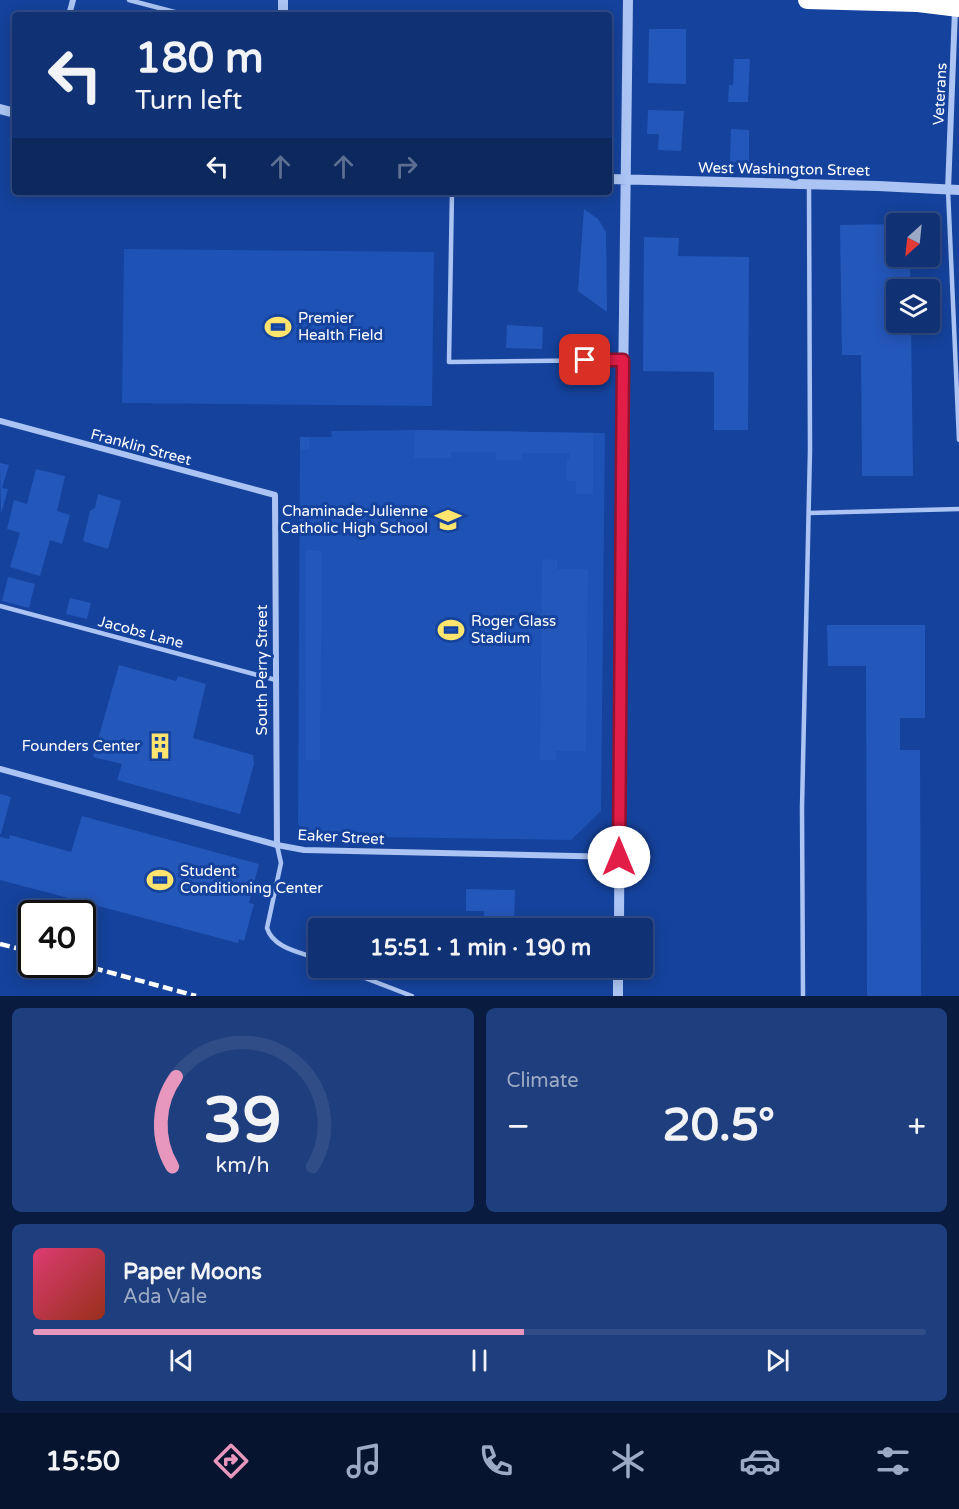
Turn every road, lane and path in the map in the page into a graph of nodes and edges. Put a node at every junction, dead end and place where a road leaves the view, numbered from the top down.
1 (129, 0) edge
2 (628, 0) edge
3 (807, 0) edge
4 (893, 0) edge
5 (955, 0) edge
6 (918, 3) junction
7 (959, 8) edge
8 (175, 12) edge
9 (612, 179) edge
10 (627, 179) junction
11 (809, 185) junction
12 (953, 190) edge
13 (452, 195) edge
14 (623, 360) junction
15 (0, 421) edge
16 (959, 440) edge
17 (275, 495) joint
18 (959, 509) edge
19 (809, 513) junction
20 (0, 606) edge
21 (276, 680) junction
22 (0, 769) edge
23 (277, 845) junction
24 (619, 857) junction
25 (619, 918) edge
26 (308, 955) edge
27 (365, 978) edge
28 (618, 978) edge
29 (412, 996) edge
30 (618, 996) edge
31 (803, 996) edge

1 - 8 lane
2 - 10 street
3 - 6 highway
4 - 6 highway
5 - 12 street, Veterans
6 - 7 highway, bridge
9 - 10 street, West Washington Street
10 - 11 street, West Washington Street
10 - 14 street
11 - 12 street, West Washington Street
11 - 19 lane
12 - 16 lane
13 - 14 lane
14 - 24 street
15 - 17 street, Franklin Street
17 - 21 street, South Perry Street
18 - 19 lane
19 - 31 lane
20 - 21 lane, Jacobs Lane
21 - 23 street, South Perry Street
22 - 23 street, Eaker Street
23 - 24 street, Eaker Street
23 - 26 lane
24 - 25 street
27 - 29 lane
28 - 30 street

